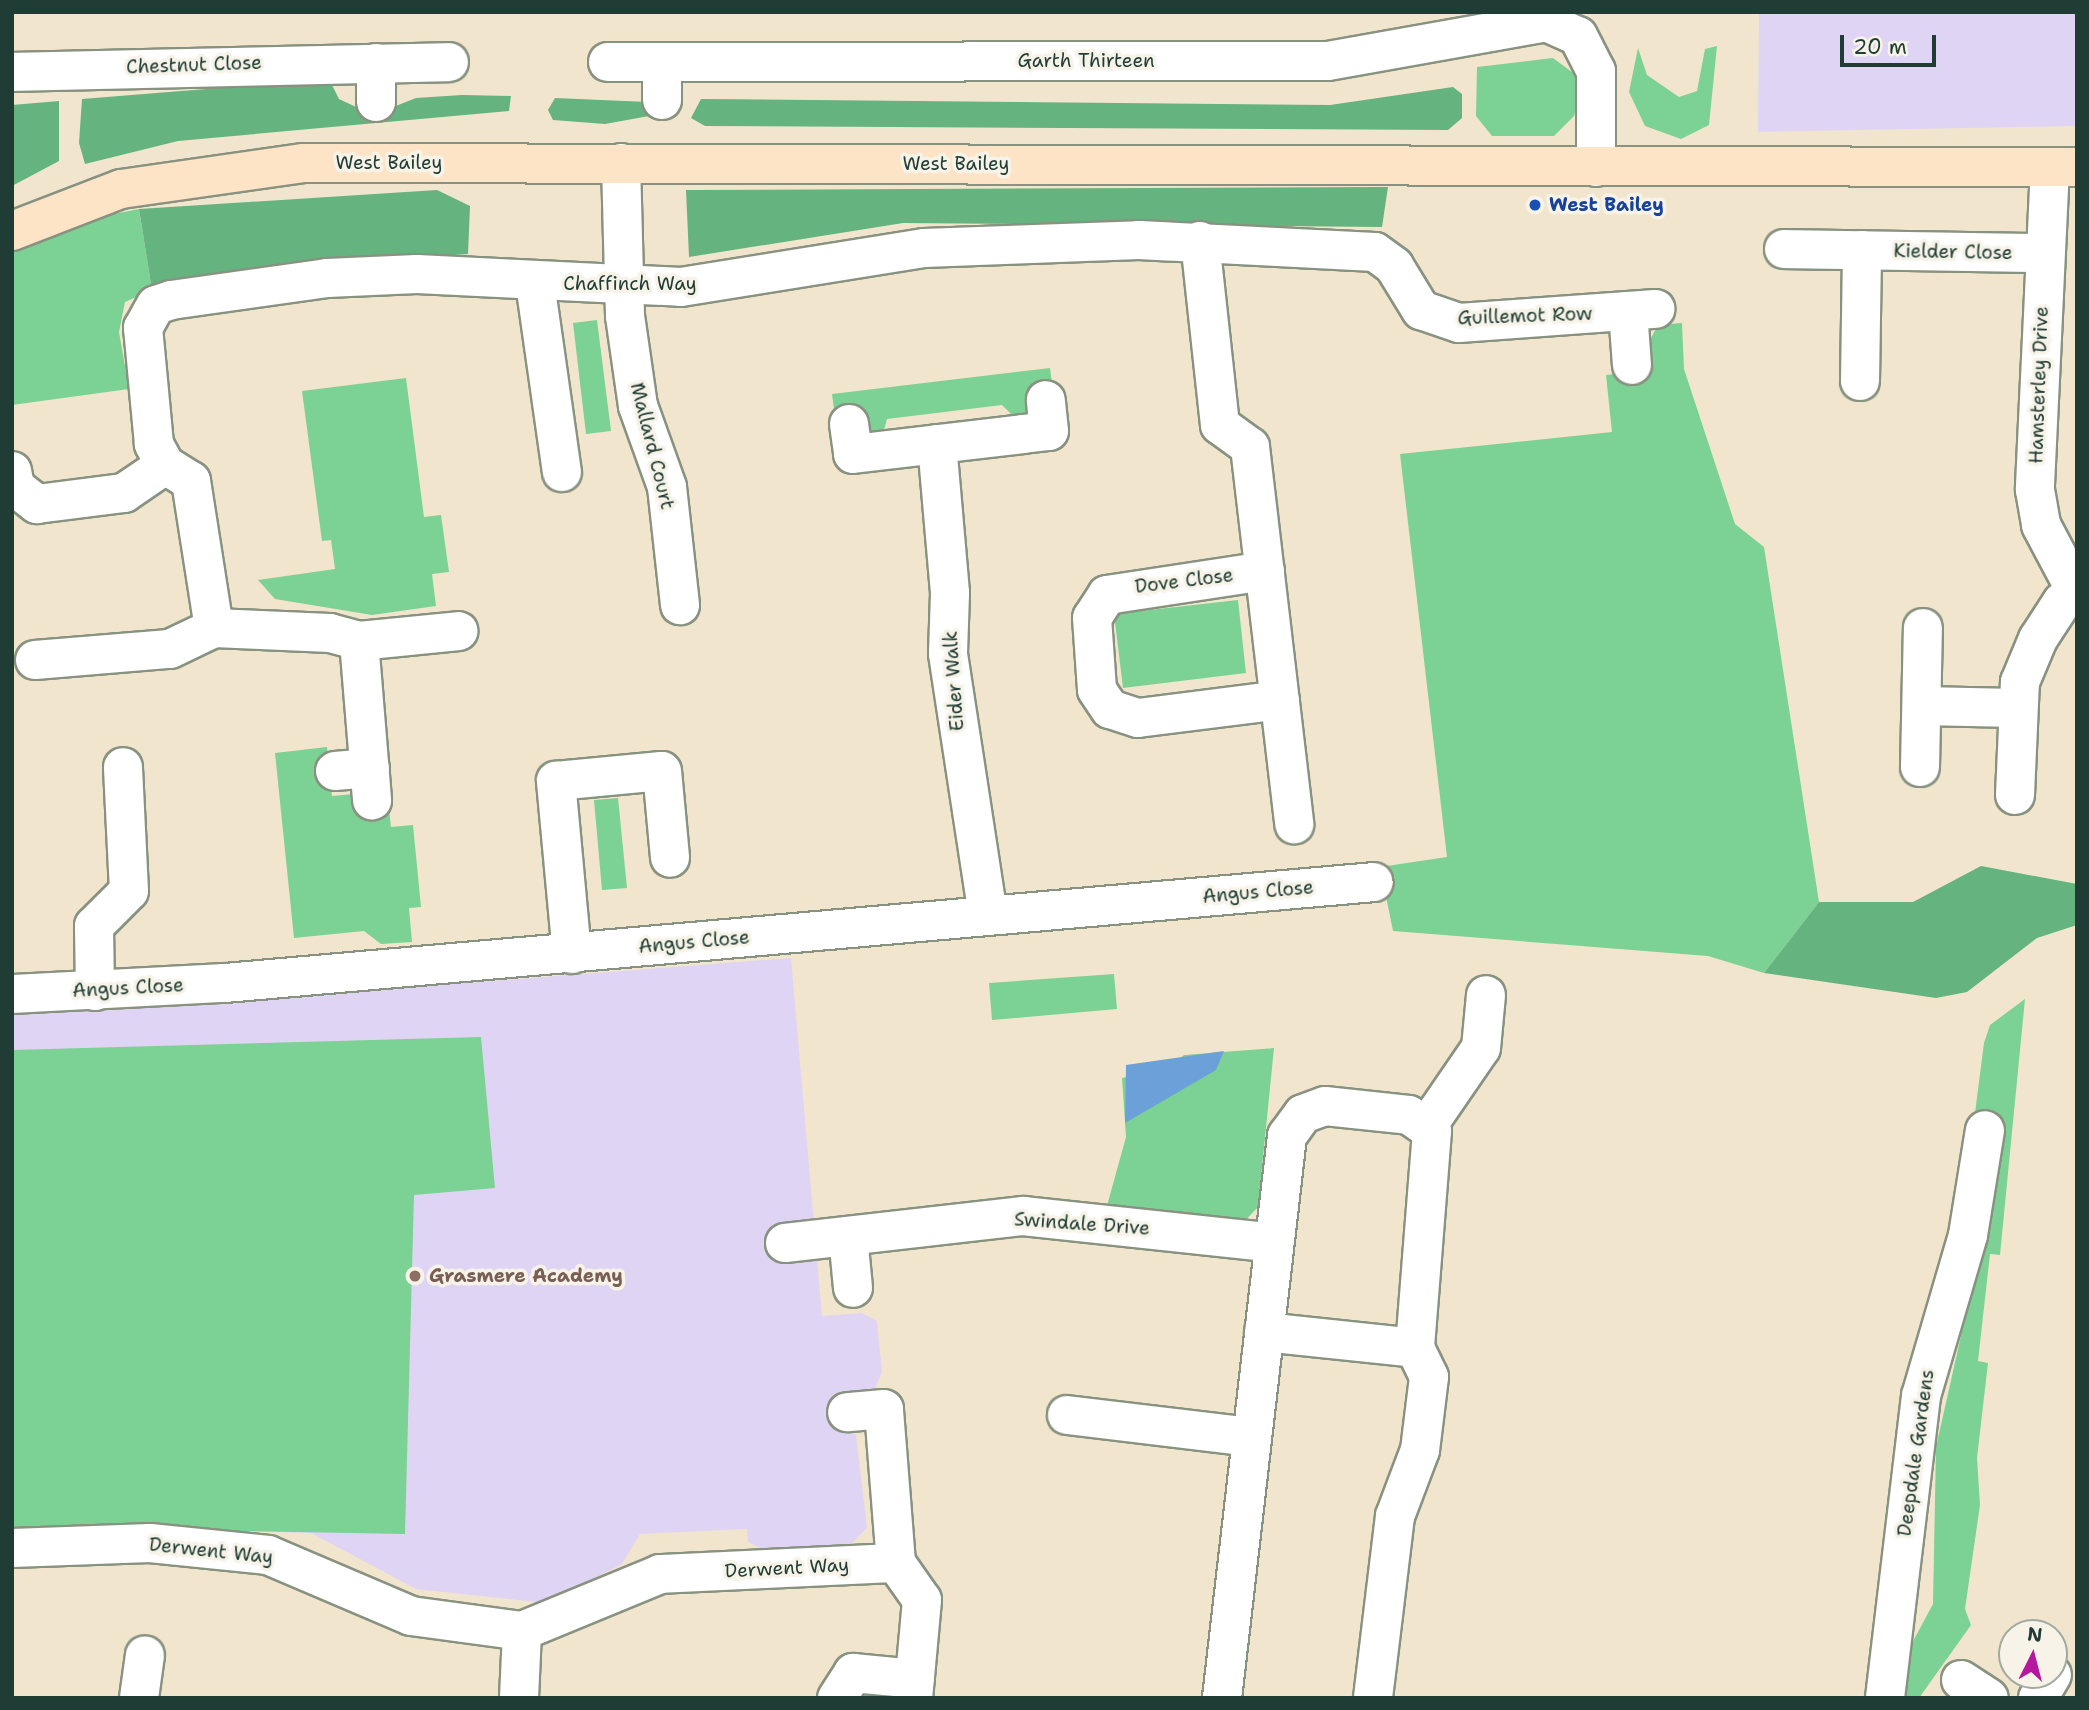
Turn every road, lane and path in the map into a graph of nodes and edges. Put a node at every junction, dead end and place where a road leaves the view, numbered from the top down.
1 (1507, 19) edge
2 (449, 62) dead end
3 (607, 62) dead end
4 (662, 62) junction
5 (376, 63) junction
6 (12, 72) edge
7 (662, 100) dead end
8 (376, 102) dead end
9 (621, 163) junction
10 (1597, 167) junction
11 (2063, 167) edge
12 (12, 230) edge
13 (1200, 241) junction
14 (1784, 249) dead end
15 (1862, 250) junction
16 (2045, 253) junction
17 (535, 283) junction
18 (624, 286) junction
19 (1632, 365) dead end
20 (1860, 381) dead end
21 (1046, 400) dead end
22 (849, 424) dead end
23 (937, 444) junction
24 (165, 465) junction
25 (12, 471) edge
26 (562, 472) dead end
27 (1265, 571) junction
28 (2077, 593) edge
29 (680, 605) dead end
30 (214, 628) junction
31 (1923, 628) dead end
32 (459, 631) dead end
33 (359, 641) junction
34 (36, 660) dead end
35 (1280, 700) junction
36 (1922, 706) junction
37 (2016, 708) junction
38 (123, 767) dead end
39 (1920, 767) dead end
40 (359, 780) dead end
41 (2015, 795) dead end
42 (1294, 824) dead end
43 (670, 858) dead end
44 (1374, 882) dead end
45 (988, 916) junction
46 (572, 954) junction
47 (95, 991) junction
48 (12, 994) edge
49 (1486, 995) dead end
50 (1428, 1125) junction
51 (1985, 1130) dead end
52 (848, 1236) junction
53 (785, 1243) dead end
54 (1275, 1243) junction
55 (853, 1288) dead end
56 (1264, 1332) junction
57 (1415, 1348) junction
58 (1085, 1406) dead end
59 (847, 1412) dead end
60 (1252, 1437) junction
61 (12, 1548) edge
62 (896, 1563) junction
63 (522, 1631) junction
64 (914, 1688) edge
65 (519, 1698) edge
66 (837, 1698) edge
67 (1222, 1698) edge
68 (1373, 1698) edge
69 (1885, 1698) edge

1 - 4 street, Garth Thirteen
1 - 10 street, Garth Thirteen
2 - 5 street, Chestnut Close
3 - 4 street, Garth Thirteen
4 - 7 street
5 - 6 street, Chestnut Close
5 - 8 street
9 - 10 street, West Bailey
9 - 12 street, West Bailey
9 - 18 street, Mallard Court
10 - 11 street, West Bailey
11 - 16 street, Hamsterley Drive
13 - 18 street, Chaffinch Way
13 - 19 street, Guillemot Row
13 - 27 street
14 - 15 street, Kielder Close
15 - 16 street, Kielder Close
15 - 20 street
16 - 28 street, Hamsterley Drive
17 - 18 street, Chaffinch Way
17 - 24 street, Chaffinch Way
17 - 26 street
18 - 29 street, Mallard Court
21 - 23 street
22 - 23 street
23 - 45 street, Eider Walk
24 - 25 street
24 - 30 street
27 - 35 street
27 - 35 street, Dove Close
28 - 37 street
30 - 33 street
30 - 34 street
31 - 36 street
32 - 33 street
33 - 40 street
35 - 42 street
36 - 37 street
36 - 39 street
37 - 41 street
38 - 47 street
43 - 46 street
44 - 45 street, Angus Close
45 - 46 street, Angus Close
46 - 47 street, Angus Close
47 - 48 street, Angus Close
49 - 50 street
50 - 54 street
50 - 57 street
51 - 69 street, Deepdale Gardens
52 - 53 street, Swindale Drive
52 - 54 street, Swindale Drive
52 - 55 street
54 - 56 street
56 - 57 street
56 - 60 street
57 - 68 street
58 - 60 street
59 - 62 street
60 - 67 street
61 - 63 street, Derwent Way
62 - 63 street, Derwent Way
62 - 64 street
63 - 65 street
64 - 66 street

